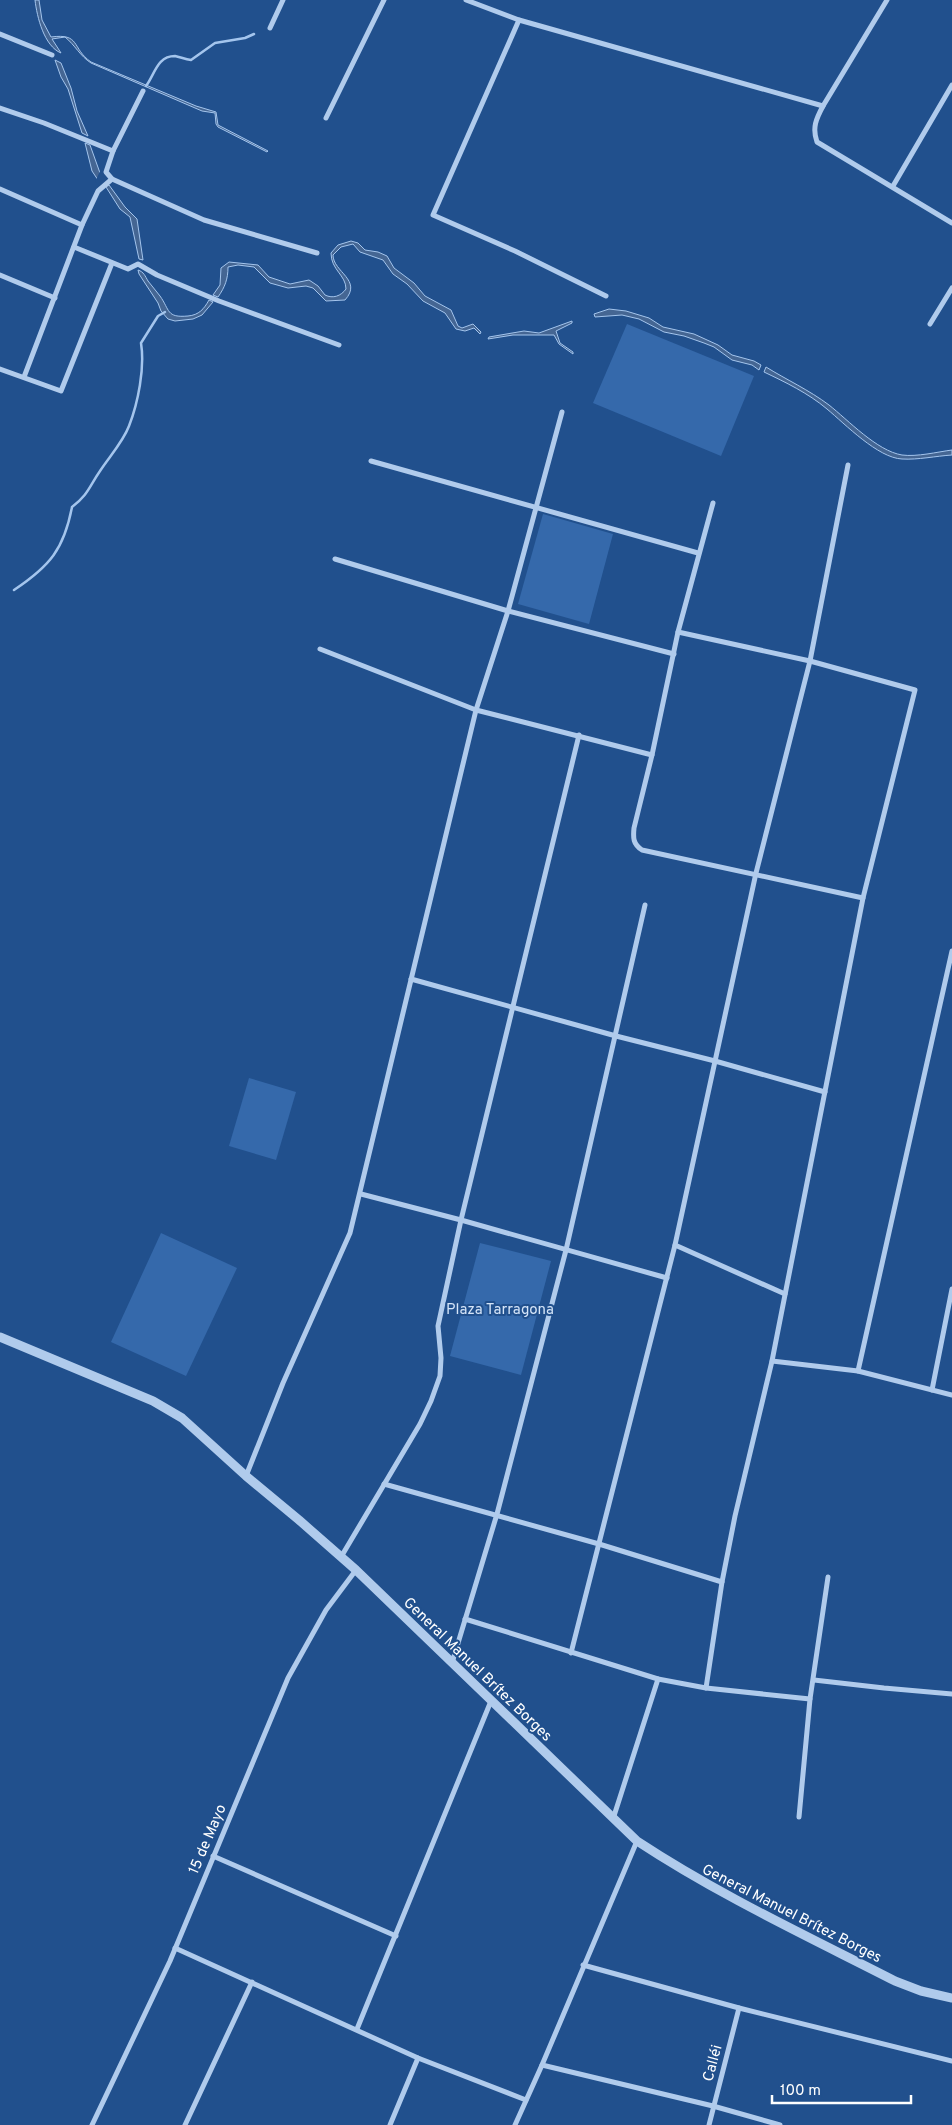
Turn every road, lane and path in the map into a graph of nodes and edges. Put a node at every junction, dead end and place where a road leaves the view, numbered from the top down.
1 (283, 0) edge
2 (384, 0) edge
3 (466, 0) edge
4 (887, 0) edge
5 (519, 20) junction
6 (270, 28) dead end
7 (0, 34) edge
8 (52, 55) dead end
9 (952, 85) edge
10 (143, 91) dead end
11 (823, 106) junction
12 (0, 108) edge
13 (326, 118) dead end
14 (113, 151) junction
15 (110, 180) junction
16 (893, 186) junction
17 (0, 189) edge
18 (952, 223) edge
19 (82, 225) junction
20 (74, 247) junction
21 (317, 253) dead end
22 (112, 263) junction
23 (0, 275) edge
24 (952, 288) edge
25 (606, 296) dead end
26 (55, 298) junction
27 (930, 324) dead end
28 (339, 344) dead end
29 (0, 369) edge
30 (24, 377) junction
31 (562, 412) dead end
32 (371, 461) dead end
33 (848, 465) dead end
34 (713, 503) dead end
35 (535, 506) junction
36 (698, 553) junction
37 (335, 559) dead end
38 (508, 611) junction
39 (678, 632) junction
40 (320, 649) dead end
41 (674, 654) junction
42 (810, 661) junction
43 (476, 710) junction
44 (579, 735) junction
45 (652, 756) junction
46 (756, 873) junction
47 (863, 898) junction
48 (644, 905) dead end
49 (952, 951) edge
50 (411, 979) junction
51 (514, 1007) junction
52 (616, 1036) junction
53 (714, 1060) junction
54 (825, 1092) junction
55 (360, 1194) junction
56 (461, 1220) junction
57 (675, 1245) junction
58 (566, 1250) junction
59 (667, 1278) junction
60 (952, 1289) edge
61 (785, 1294) junction
62 (0, 1337) edge
63 (772, 1361) junction
64 (858, 1371) junction
65 (932, 1390) junction
66 (952, 1395) edge
67 (246, 1476) junction
68 (384, 1484) junction
69 (497, 1514) junction
70 (599, 1544) junction
71 (341, 1558) junction
72 (356, 1570) junction
73 (828, 1577) dead end
74 (722, 1582) junction
75 (465, 1620) junction
76 (571, 1653) junction
77 (452, 1663) junction
78 (658, 1679) junction
79 (814, 1680) junction
80 (706, 1688) junction
81 (952, 1694) edge
82 (810, 1699) junction
83 (491, 1701) junction
84 (800, 1817) dead end
85 (613, 1819) junction
86 (637, 1841) junction
87 (213, 1856) junction
88 (396, 1936) junction
89 (175, 1948) junction
90 (583, 1965) junction
91 (252, 1982) junction
92 (952, 1998) edge
93 (739, 2008) junction
94 (357, 2029) junction
95 (418, 2058) junction
96 (952, 2061) edge
97 (542, 2065) junction
98 (526, 2100) junction
99 (713, 2106) junction
100 (92, 2125) edge
101 (186, 2125) edge
102 (390, 2125) edge
103 (514, 2125) edge
104 (709, 2125) edge
105 (780, 2125) edge

1 - 6 street
2 - 13 street
3 - 5 street
4 - 11 street
5 - 11 street
5 - 25 street
7 - 8 street
9 - 16 street
10 - 14 street
11 - 16 street
12 - 14 street
14 - 15 street
15 - 19 street
15 - 21 street
16 - 18 street
17 - 19 street
19 - 20 street
20 - 22 street
20 - 26 street
22 - 28 street
22 - 30 street
23 - 26 street
24 - 27 street
26 - 30 street
29 - 30 street
31 - 35 street
32 - 35 street
33 - 42 street
34 - 36 street
35 - 36 street
35 - 38 street
36 - 39 street
37 - 38 street
38 - 41 street
38 - 43 street
39 - 41 street
39 - 42 street
40 - 43 street
41 - 45 street
42 - 46 street
42 - 47 street
43 - 44 street
43 - 50 street
44 - 45 street
44 - 51 street
45 - 46 street
46 - 47 street
46 - 53 street
47 - 54 street
48 - 52 street
49 - 64 street
50 - 51 street
50 - 55 street
51 - 52 street
51 - 56 street
52 - 53 street
52 - 58 street
53 - 54 street
53 - 57 street
54 - 61 street
55 - 56 street
55 - 67 street
56 - 58 street
56 - 68 street
57 - 59 street
57 - 61 street
58 - 59 street
58 - 69 street
59 - 70 street
60 - 65 street
61 - 63 street
62 - 67 street, General Manuel Brítez Borges
63 - 64 street
63 - 74 street
64 - 65 street
65 - 66 street
67 - 71 street, General Manuel Brítez Borges
68 - 69 street
68 - 71 street
69 - 70 street
69 - 75 street
70 - 74 street
70 - 76 street
71 - 72 street, General Manuel Brítez Borges
72 - 77 street, General Manuel Brítez Borges
72 - 87 street, 15 de Mayo
73 - 79 street
74 - 80 street
75 - 76 street
75 - 77 street
76 - 78 street
77 - 83 street, General Manuel Brítez Borges
78 - 80 street
78 - 85 street
79 - 81 street
79 - 82 street
80 - 82 street
82 - 84 street
83 - 85 street, General Manuel Brítez Borges
83 - 88 street
85 - 86 street, General Manuel Brítez Borges
86 - 90 street
86 - 92 street, General Manuel Brítez Borges
87 - 88 street
87 - 89 street, 15 de Mayo
88 - 94 street
89 - 91 street
89 - 100 street, 15 de Mayo
90 - 93 street
90 - 97 street
91 - 94 street
91 - 101 street
93 - 96 street
93 - 99 street, Calle´i
94 - 95 street
95 - 98 street
95 - 102 street
97 - 98 street
97 - 99 street
98 - 103 street
99 - 104 street, Calle´i
99 - 105 street

